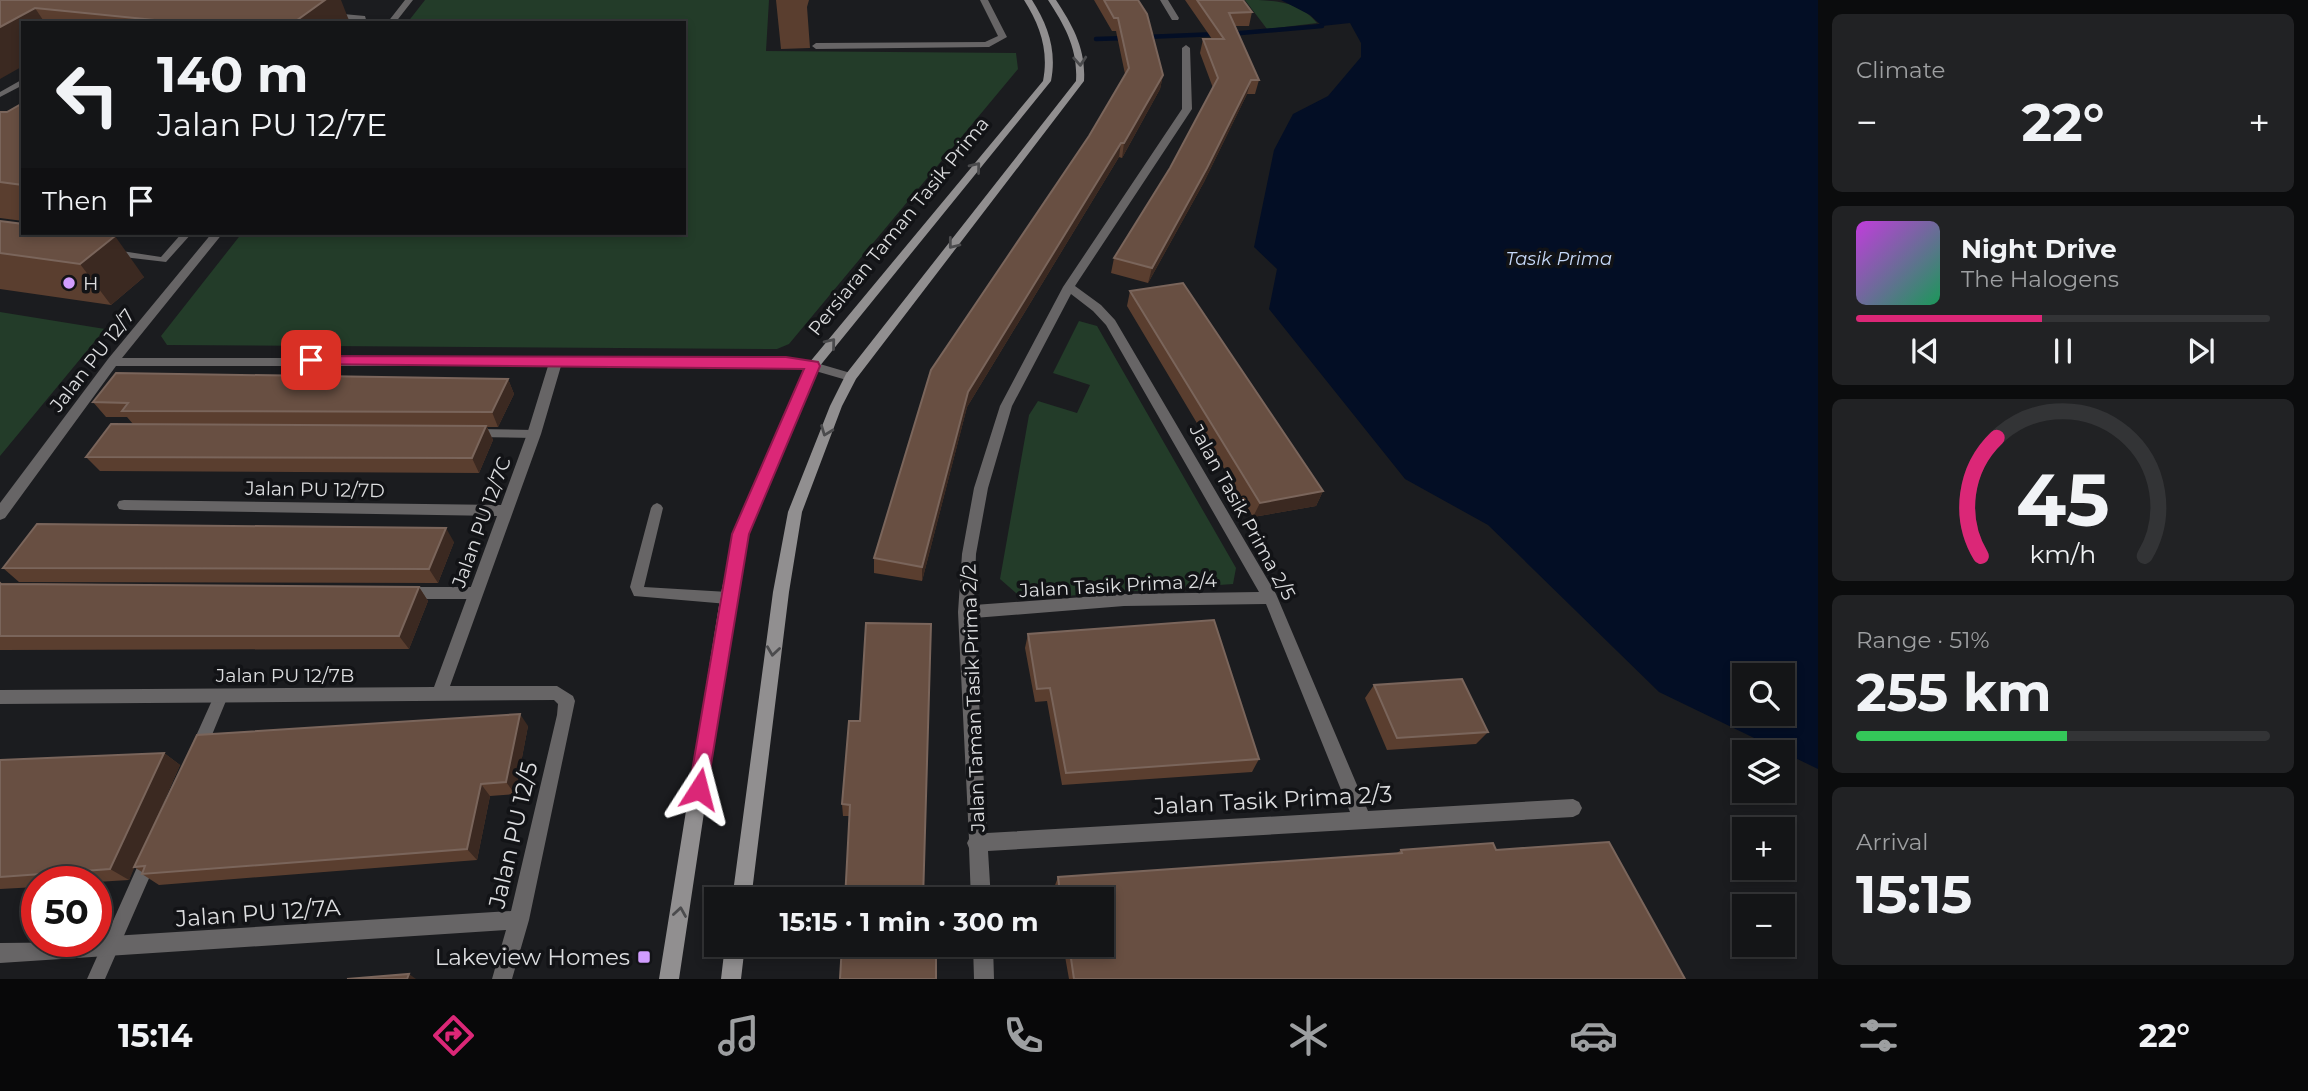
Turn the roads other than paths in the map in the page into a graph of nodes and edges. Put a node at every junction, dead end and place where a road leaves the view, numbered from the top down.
1 (409, 0) edge
2 (984, 0) edge
3 (1028, 0) edge
4 (1052, 0) edge
5 (1164, 0) edge
6 (324, 14) edge
7 (1175, 18) dead end
8 (363, 21) edge
9 (393, 21) edge
10 (816, 46) dead end
11 (1186, 48) dead end
12 (21, 82) edge
13 (0, 87) edge
14 (10, 88) junction
15 (0, 94) edge
16 (185, 235) edge
17 (216, 235) edge
18 (109, 252) edge
19 (1069, 287) junction
20 (112, 362) junction
21 (556, 362) junction
22 (813, 366) junction
23 (850, 377) junction
24 (465, 433) edge
25 (534, 434) junction
26 (7, 495) edge
27 (124, 505) dead end
28 (657, 508) dead end
29 (505, 511) junction
30 (0, 514) edge
31 (392, 593) edge
32 (475, 593) junction
33 (728, 598) junction
34 (1271, 598) junction
35 (966, 612) junction
36 (439, 695) junction
37 (221, 696) junction
38 (0, 697) edge
39 (567, 701) joint
40 (193, 759) edge
41 (1573, 808) dead end
42 (1362, 819) junction
43 (976, 843) junction
44 (155, 847) edge
45 (743, 887) edge
46 (980, 887) edge
47 (519, 920) junction
48 (112, 943) edge
49 (112, 947) edge
50 (21, 952) edge
51 (0, 953) edge
52 (106, 957) edge
53 (734, 957) edge
54 (983, 957) edge
55 (96, 979) edge
56 (502, 979) edge
57 (669, 979) edge
58 (731, 979) edge
59 (984, 979) edge

1 - 9 street
2 - 10 street
22 -> 3 main road, Persiaran Taman Tasik Prima
4 -> 23 main road
5 - 7 street
6 - 8 lane
11 - 19 street, Jalan Taman Tasik Prima 2/2
12 - 14 lane
13 - 14 lane
14 - 15 lane
16 - 18 lane
17 - 20 street, Jalan PU 12/7
19 - 34 street, Jalan Tasik Prima 2/5
19 - 35 street, Jalan Taman Tasik Prima 2/2
20 - 21 street
20 - 26 street, Jalan PU 12/7
21 - 22 street
21 - 25 street, Jalan PU 12/7C
22 - 23 street
22 - 33 main road, Persiaran Taman Tasik Prima
23 -> 45 main road
24 - 25 lane
25 - 29 street, Jalan PU 12/7C
26 - 30 street, Jalan PU 12/7
27 - 29 street, Jalan PU 12/7D
28 - 33 lane
29 - 32 street, Jalan PU 12/7C
31 - 32 lane
32 - 36 street, Jalan PU 12/7C
57 -> 33 main road, Persiaran Taman Tasik Prima
34 - 35 street, Jalan Tasik Prima 2/4
34 - 42 street, Jalan Tasik Prima 2/5
35 - 43 street, Jalan Taman Tasik Prima 2/2
36 - 37 street, Jalan PU 12/7B
36 - 39 street, Jalan PU 12/7B
37 - 38 street, Jalan PU 12/7B
37 - 40 lane
39 - 47 street, Jalan PU 12/5
41 - 42 street, Jalan Tasik Prima 2/3
42 - 43 street, Jalan Tasik Prima 2/3
43 - 46 street, Jalan Taman Tasik Prima 2/2
44 - 48 lane
47 - 49 street, Jalan PU 12/7A
47 - 56 street, Jalan PU 12/5
50 - 51 street, Jalan PU 12/7A
52 - 55 lane
53 - 58 main road
54 - 59 street

